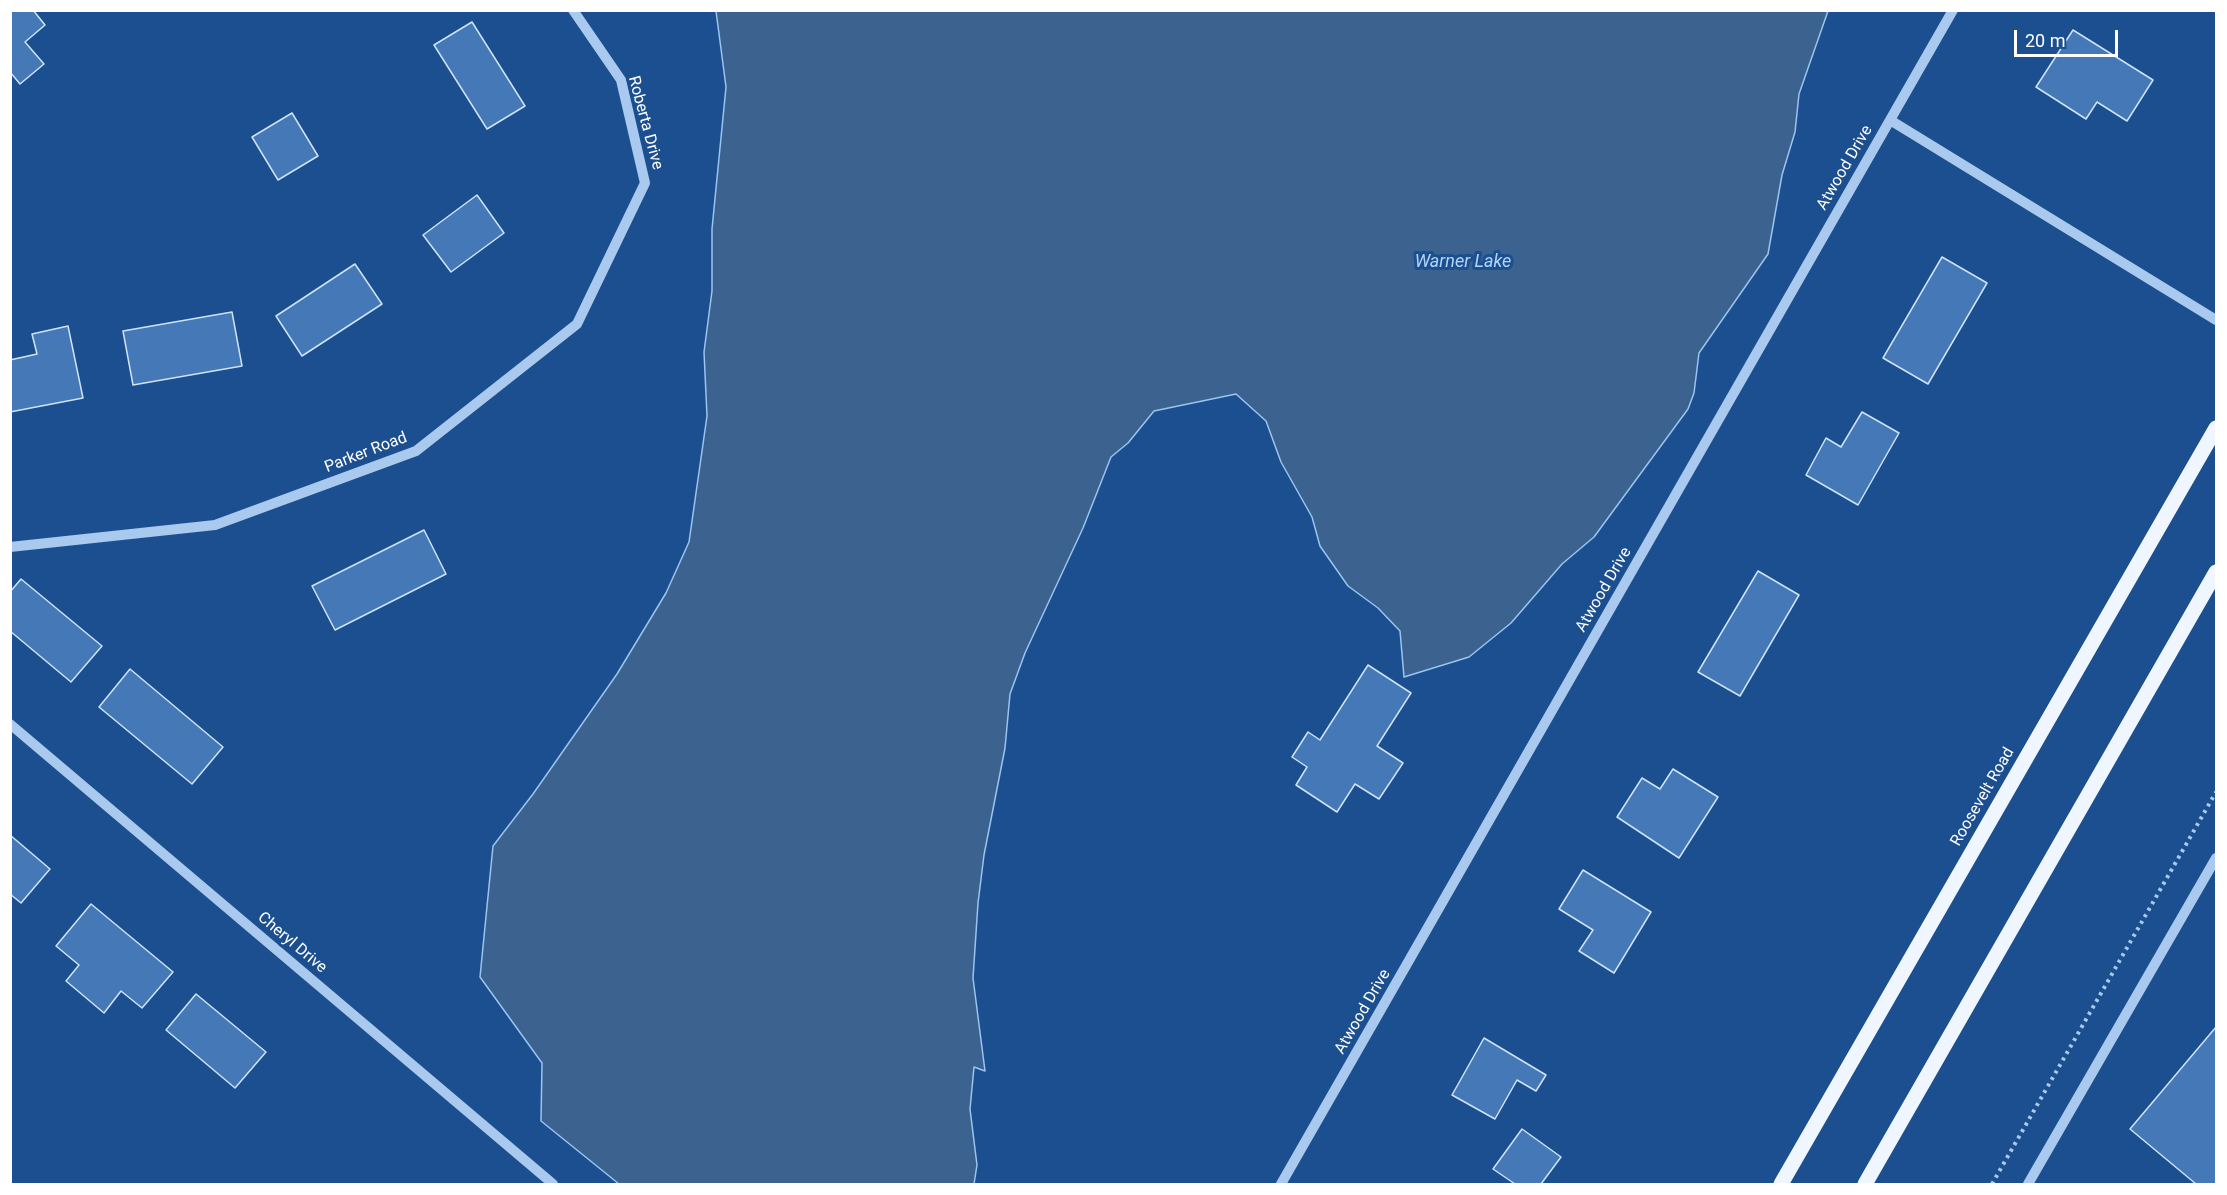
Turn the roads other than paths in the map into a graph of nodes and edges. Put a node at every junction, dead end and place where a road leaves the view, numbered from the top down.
1 (573, 10) edge
2 (1953, 10) edge
3 (1890, 120) junction
4 (645, 183) joint
5 (2217, 320) edge
6 (2217, 428) edge
7 (10, 547) edge
8 (2217, 572) edge
9 (10, 724) edge
10 (2217, 858) edge
11 (553, 1185) edge
12 (1281, 1185) edge
13 (1781, 1185) edge
14 (1865, 1185) edge
15 (2028, 1185) edge

1 - 4 street, Roberta Drive
2 - 3 street, Atwood Drive
3 - 5 street
3 - 12 street, Atwood Drive
4 - 7 street, Parker Road
6 - 13 main road, Roosevelt Road
8 - 14 main road
9 - 11 street, Cheryl Drive
10 - 15 street

